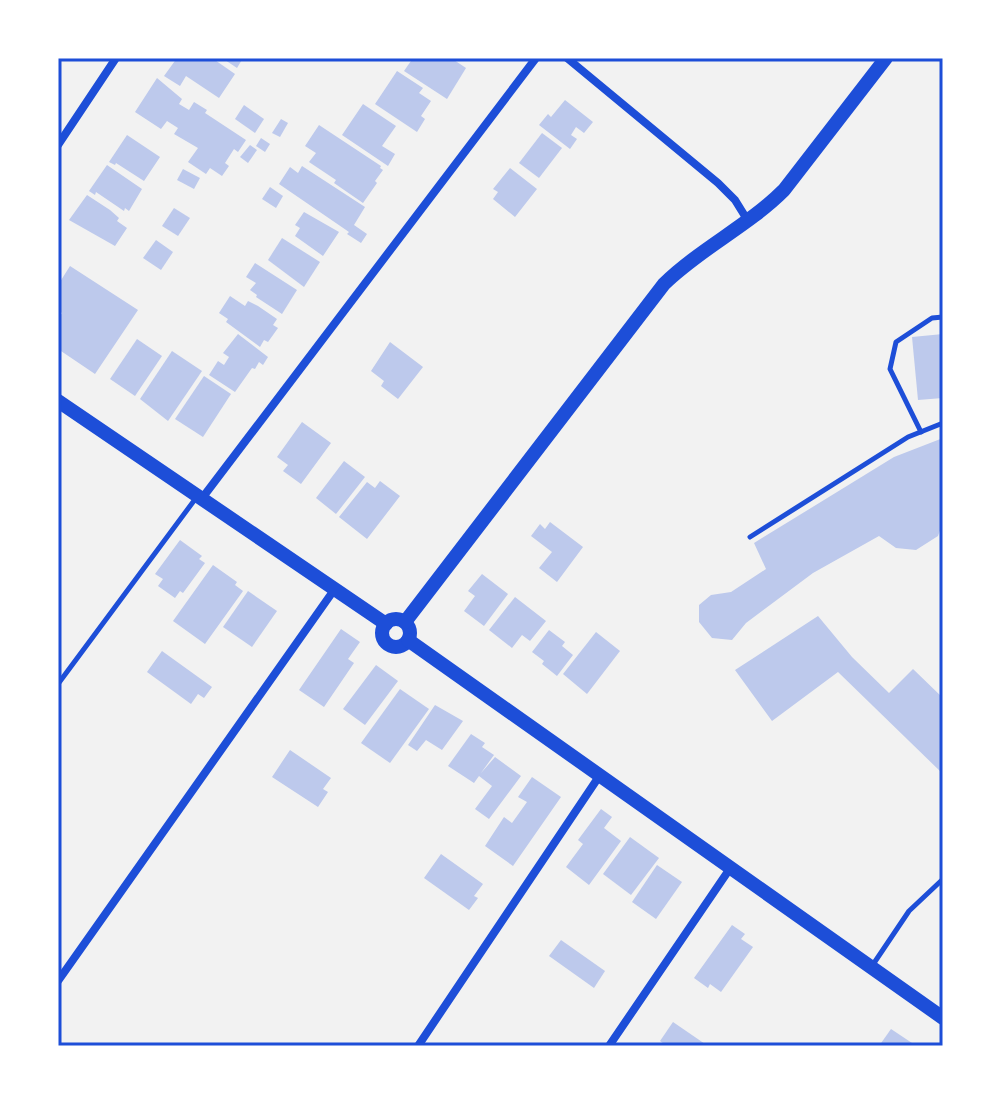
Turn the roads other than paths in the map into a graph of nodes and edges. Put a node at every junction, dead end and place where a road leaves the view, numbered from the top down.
1 (116, 58) edge
2 (536, 58) edge
3 (567, 58) edge
4 (886, 58) edge
5 (58, 145) edge
6 (748, 221) junction
7 (943, 317) edge
8 (58, 401) edge
9 (943, 423) edge
10 (921, 432) junction
11 (201, 496) junction
12 (750, 537) dead end
13 (334, 590) junction
14 (405, 622) junction
15 (386, 624) junction
16 (408, 640) junction
17 (58, 684) edge
18 (600, 775) junction
19 (731, 867) junction
20 (943, 879) edge
21 (872, 967) junction
22 (58, 981) edge
23 (943, 1018) edge
24 (418, 1046) edge
25 (609, 1046) edge

1 - 5 street
2 - 11 street
3 - 6 street
4 - 6 street
6 - 14 street
7 - 10 lane
8 - 11 street
9 - 10 lane
10 - 12 lane
11 - 13 street
11 - 17 lane
13 - 15 street
13 - 22 street
14 - 15 street
14 - 16 street
15 - 16 street
16 - 18 street
18 - 19 street
18 - 24 street
19 - 21 street
19 - 25 street
20 - 21 lane
21 - 23 street

